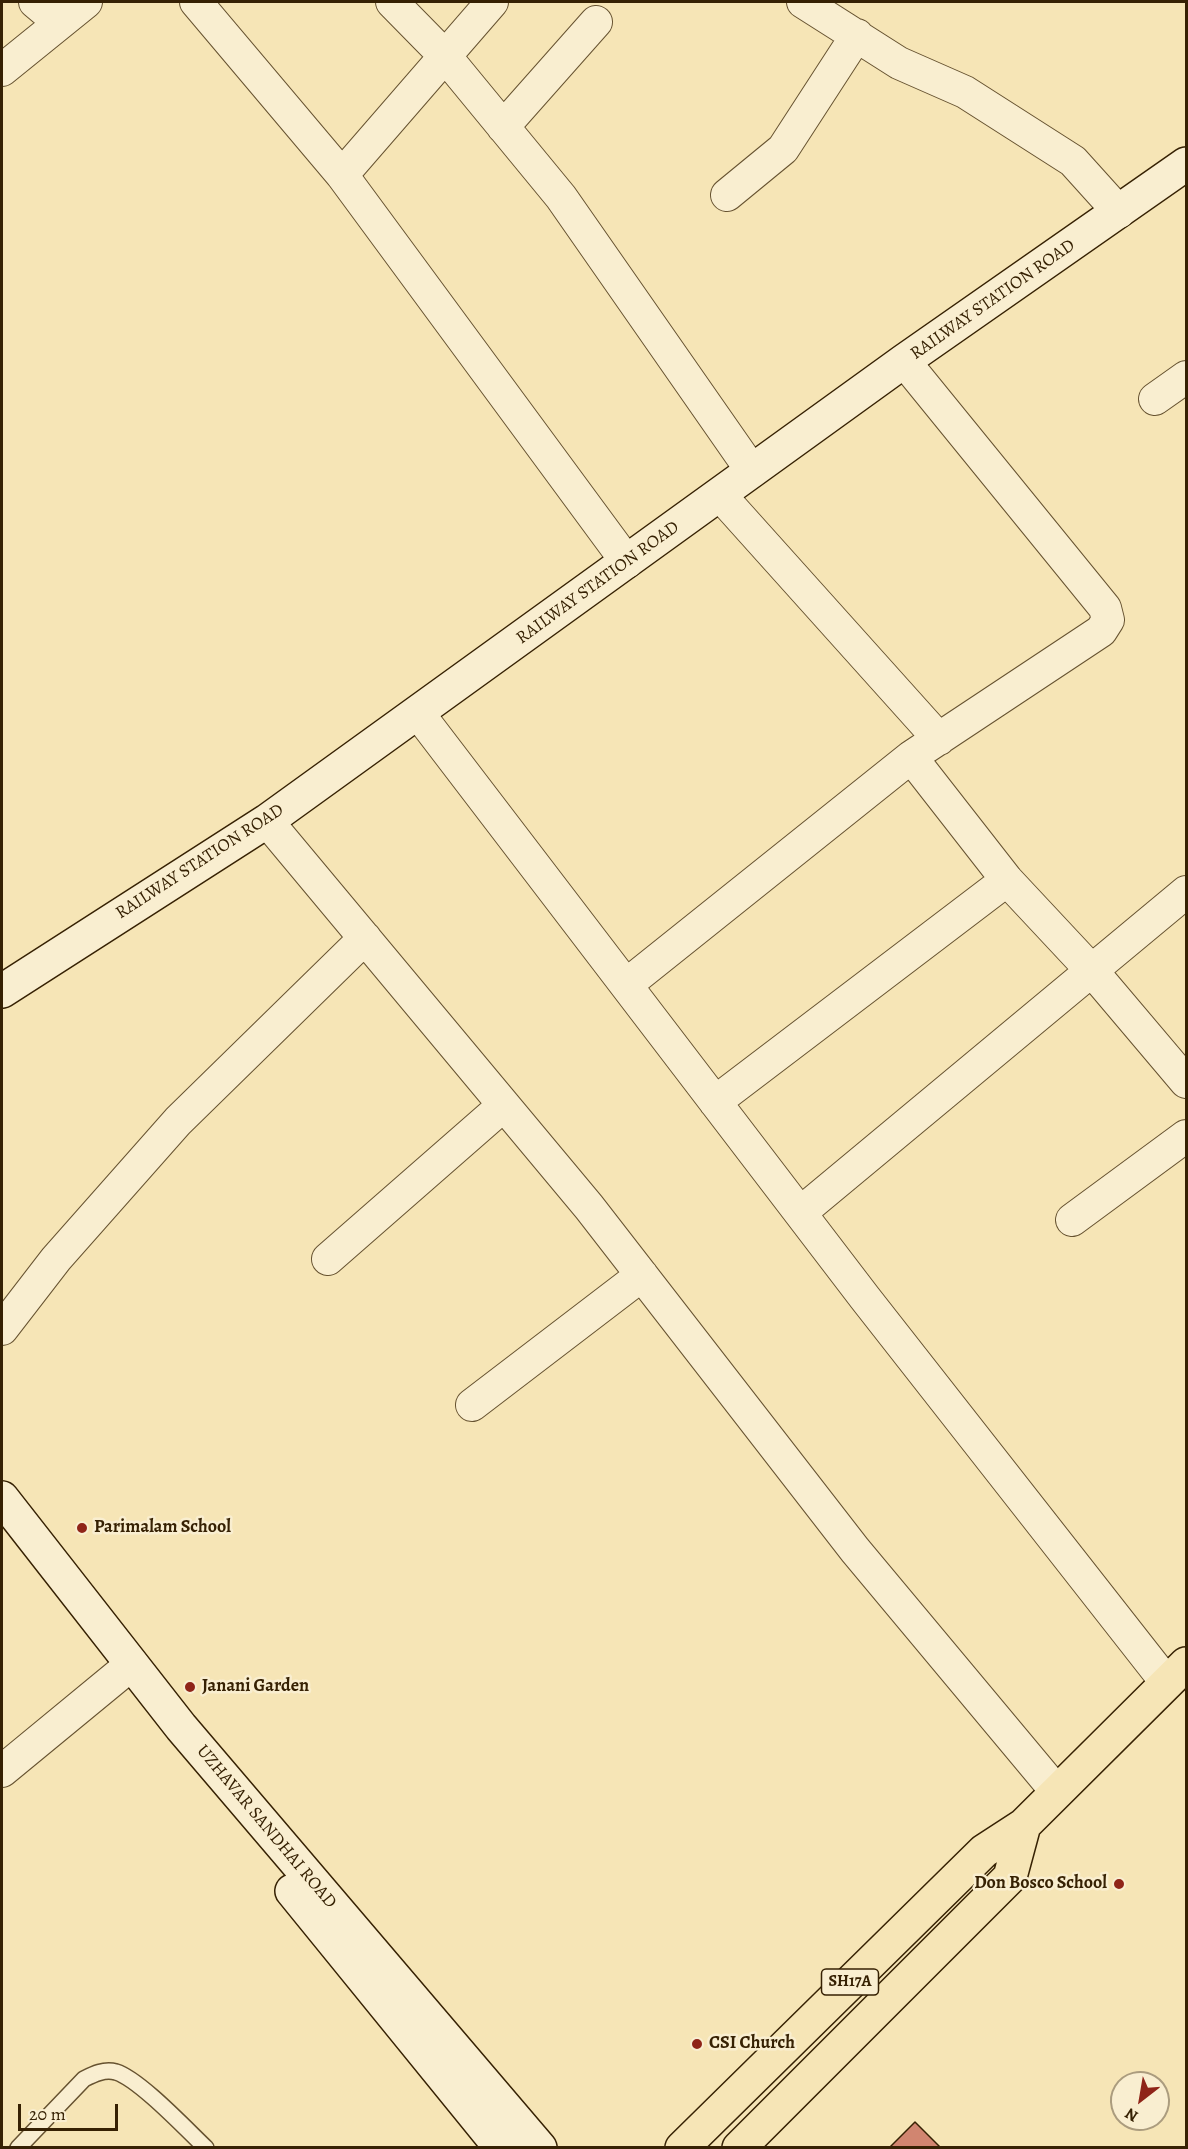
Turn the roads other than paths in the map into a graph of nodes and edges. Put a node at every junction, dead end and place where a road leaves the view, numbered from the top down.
1 (35, 2) edge
2 (86, 2) edge
3 (196, 2) edge
4 (393, 2) edge
5 (492, 2) edge
6 (803, 2) edge
7 (596, 22) dead end
8 (60, 23) junction
9 (857, 35) junction
10 (445, 56) junction
11 (2, 70) edge
12 (503, 128) junction
13 (1186, 164) edge
14 (342, 175) junction
15 (727, 195) dead end
16 (1119, 212) junction
17 (904, 361) junction
18 (1186, 376) edge
19 (1155, 399) dead end
20 (752, 471) junction
21 (720, 495) junction
22 (627, 562) junction
23 (418, 713) junction
24 (939, 739) junction
25 (911, 757) junction
26 (267, 821) junction
27 (1007, 880) junction
28 (1186, 892) edge
29 (365, 938) junction
30 (1093, 972) junction
31 (626, 985) junction
32 (2, 991) edge
33 (1186, 1082) edge
34 (715, 1102) junction
35 (504, 1105) junction
36 (1186, 1136) edge
37 (800, 1213) junction
38 (1072, 1220) dead end
39 (328, 1259) dead end
40 (642, 1275) junction
41 (2, 1329) edge
42 (471, 1405) dead end
43 (2, 1498) edge
44 (2, 1534) edge
45 (124, 1671) junction
46 (1177, 1674) edge
47 (2, 1771) edge
48 (1057, 1792) junction
49 (1024, 1825) junction
50 (18, 2148) edge
51 (206, 2148) edge
52 (501, 2148) edge
53 (540, 2148) edge
54 (682, 2148) edge
55 (739, 2148) edge

1 - 8 street
2 - 8 street
3 - 14 street
4 - 10 street
5 - 10 street
6 - 9 street
7 - 12 street
8 - 11 street
9 - 15 street
9 - 16 street
10 - 12 street
10 - 14 street
12 - 20 street
13 - 16 main road, RAILWAY STATION ROAD
14 - 22 street
16 - 17 main road, RAILWAY STATION ROAD
17 - 20 main road, RAILWAY STATION ROAD
17 - 24 street
18 - 19 street
20 - 21 main road, RAILWAY STATION ROAD
21 - 22 main road, RAILWAY STATION ROAD
21 - 24 street
22 - 23 main road, RAILWAY STATION ROAD
23 - 26 main road, RAILWAY STATION ROAD
23 - 31 street
24 - 25 street
25 - 27 street
25 - 31 street
26 - 29 street
26 - 32 main road, RAILWAY STATION ROAD
27 - 30 street
27 - 34 street
28 - 30 street
29 - 35 street
29 - 41 street
30 - 33 street
30 - 37 street
31 - 34 street
34 - 37 street
35 - 39 street
35 - 40 street
36 - 38 street
37 - 46 street
40 - 42 street
40 - 48 street
43 - 45 main road, UZHAVAR SANDHAI ROAD
44 - 45 main road
45 - 47 street
45 - 52 main road
45 - 53 main road, UZHAVAR SANDHAI ROAD
46 - 48 main road, SH17A
48 - 49 main road, SH17A
49 - 54 main road, SH17A
49 - 55 main road, SH17A
50 - 51 lane

